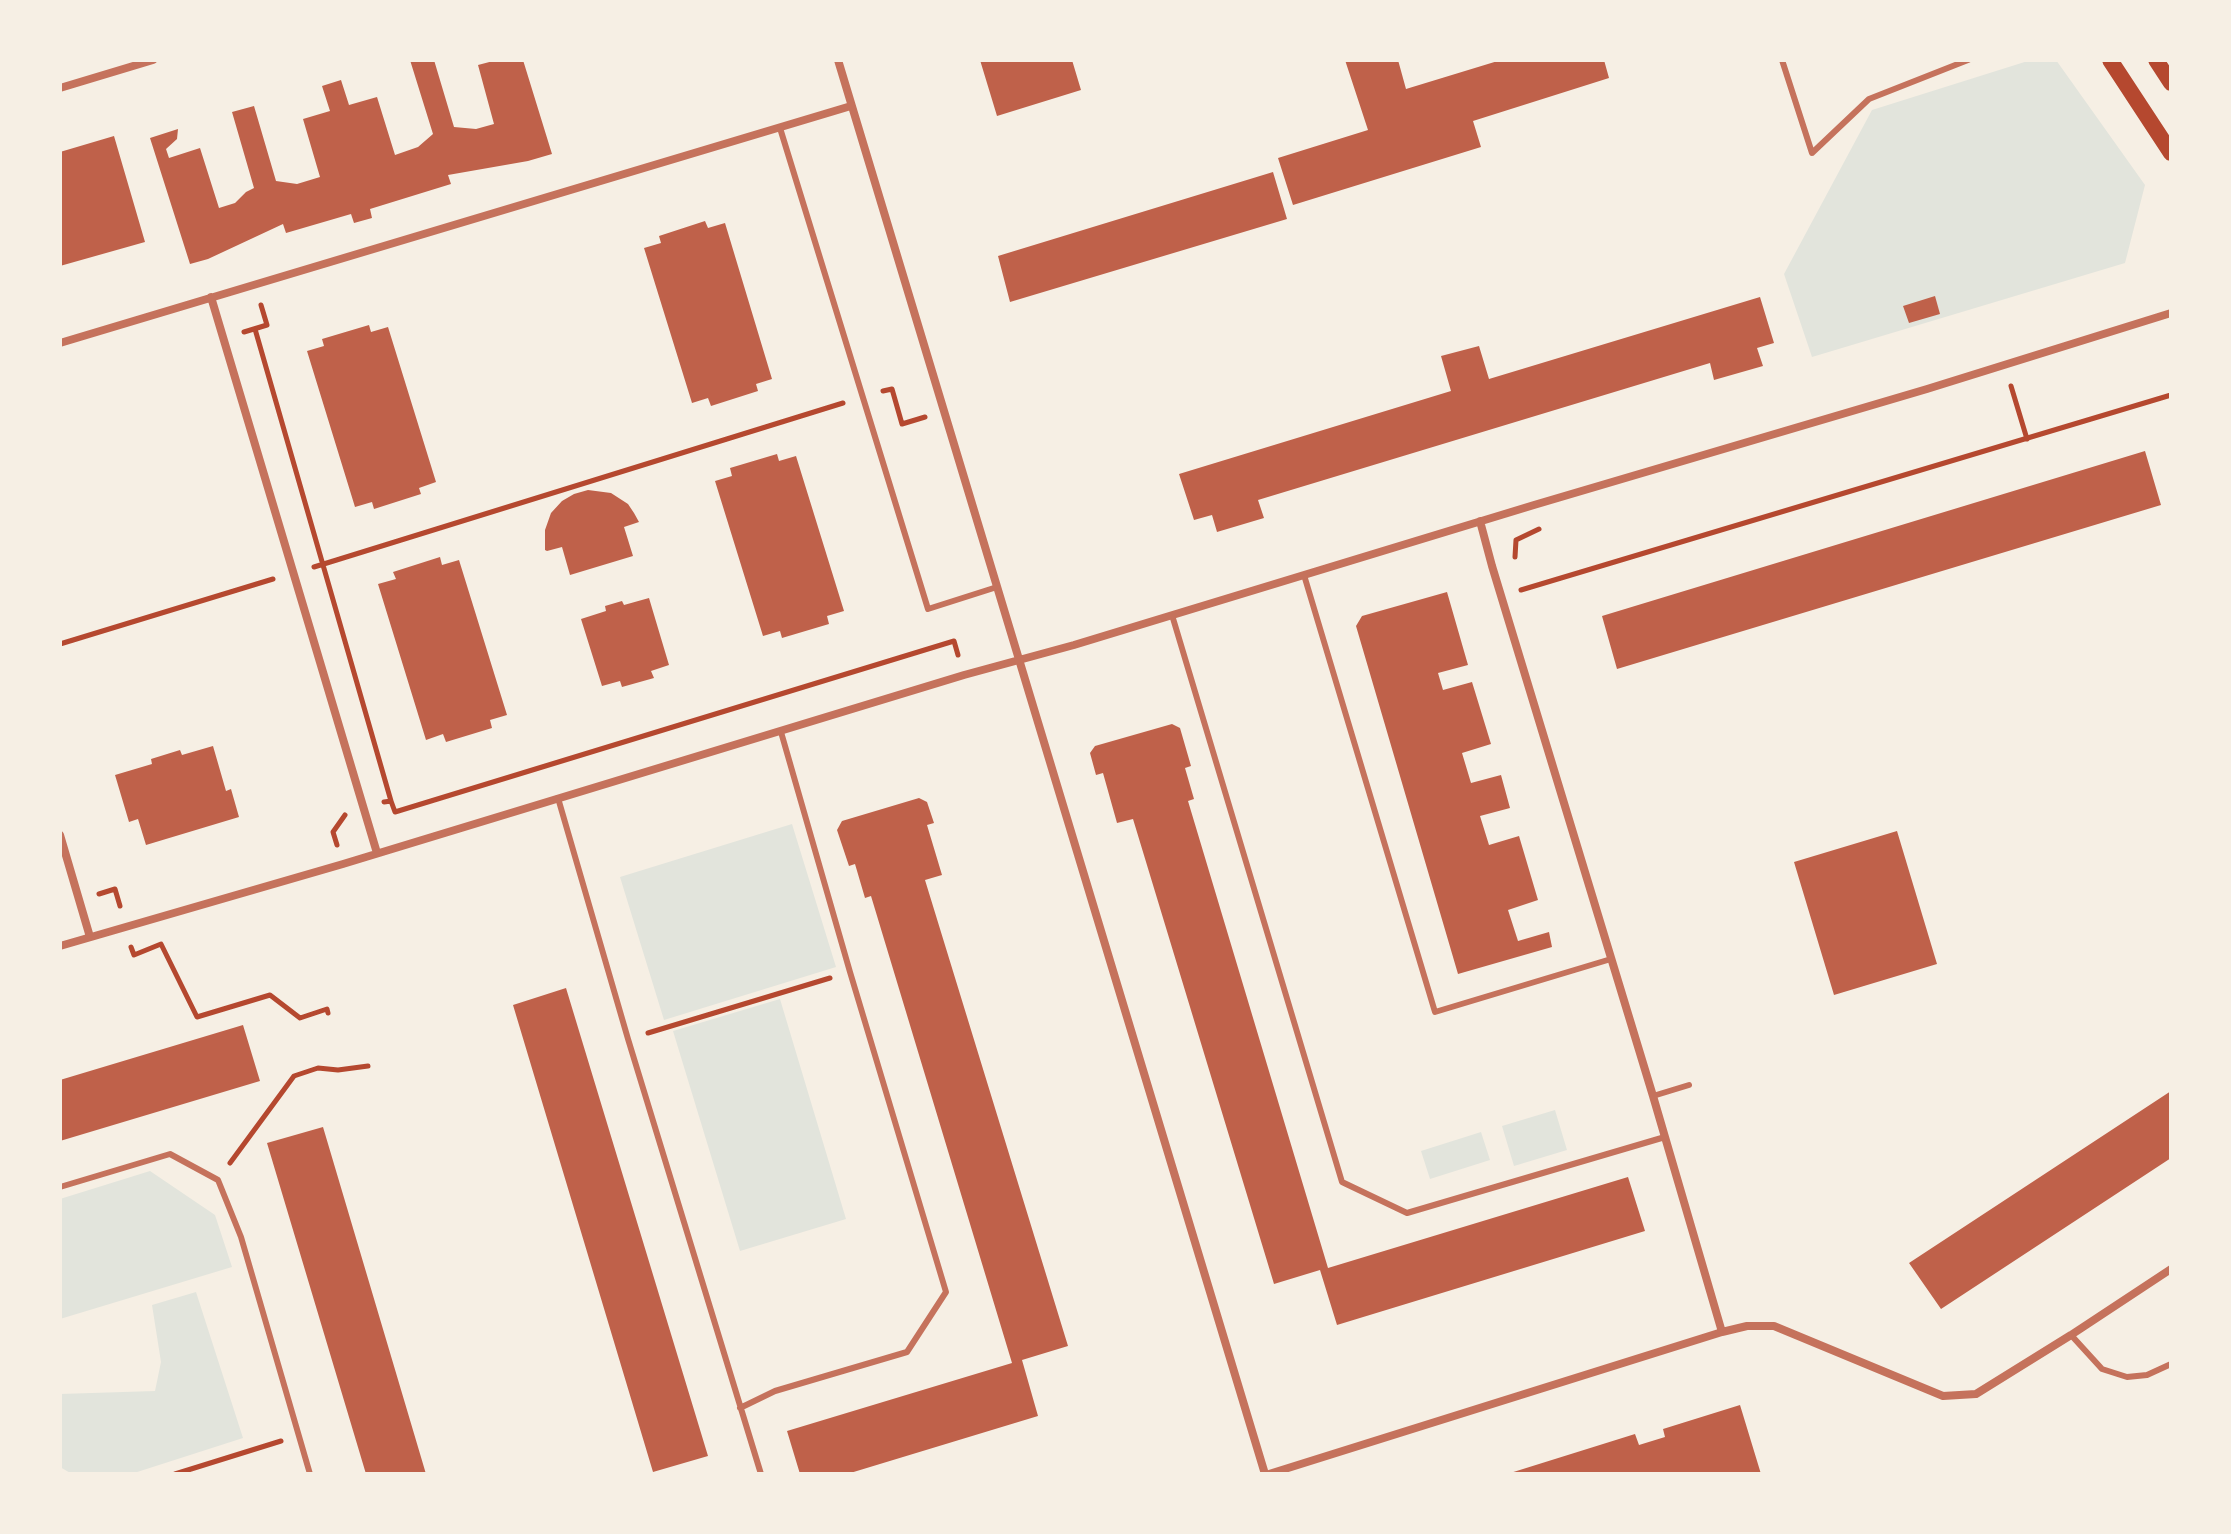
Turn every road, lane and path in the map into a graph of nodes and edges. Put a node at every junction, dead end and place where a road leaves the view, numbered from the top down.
1 (153, 60) edge
2 (838, 60) edge
3 (1782, 60) edge
4 (1968, 60) edge
5 (2110, 60) edge
6 (2156, 60) edge
7 (2171, 83) edge
8 (60, 88) edge
9 (851, 106) junction
10 (780, 128) junction
11 (2171, 153) edge
12 (211, 297) junction
13 (2171, 313) edge
14 (255, 329) dead end
15 (60, 343) edge
16 (2011, 386) dead end
17 (2171, 395) edge
18 (863, 397) junction
19 (944, 410) junction
20 (2027, 439) junction
21 (1480, 521) junction
22 (1540, 528) dead end
23 (323, 564) junction
24 (1518, 568) dead end
25 (293, 573) junction
26 (1304, 575) junction
27 (1521, 579) dead end
28 (997, 587) junction
29 (1524, 589) junction
30 (1501, 596) junction
31 (1172, 615) junction
32 (60, 644) edge
33 (1019, 659) junction
34 (964, 675) junction
35 (781, 732) junction
36 (558, 798) junction
37 (391, 801) junction
38 (364, 808) junction
39 (60, 835) edge
40 (377, 853) junction
41 (343, 864) junction
42 (79, 900) junction
43 (126, 928) junction
44 (90, 937) junction
45 (60, 946) edge
46 (1611, 959) junction
47 (850, 972) junction
48 (328, 1013) dead end
49 (628, 1039) junction
50 (368, 1066) dead end
51 (1689, 1085) dead end
52 (1653, 1096) junction
53 (1665, 1137) junction
54 (218, 1180) junction
55 (60, 1187) edge
56 (2171, 1269) edge
57 (1722, 1332) junction
58 (2071, 1335) junction
59 (2171, 1364) edge
60 (740, 1408) junction
61 (297, 1436) junction
62 (175, 1474) edge
63 (310, 1474) edge
64 (761, 1474) edge
65 (1267, 1474) edge

1 - 8 street
2 - 9 street
3 - 4 lane
5 - 11 main road
6 - 7 main road
9 - 10 street
9 - 19 street
10 - 12 street
10 - 18 lane
12 - 15 street
12 - 25 street
13 - 21 street
14 - 23 path
16 - 20 path
17 - 20 path
18 - 19 path
18 - 23 path
18 - 28 lane
19 - 28 street
20 - 29 path
21 - 26 street
21 - 30 street
22 - 24 path
23 - 25 path
23 - 37 path
25 - 32 path
25 - 38 street
26 - 31 street
26 - 46 lane
27 - 29 path
28 - 33 street
29 - 30 path
30 - 46 street
31 - 33 street
31 - 53 lane
33 - 34 street
33 - 65 street
34 - 35 street
34 - 37 path
35 - 36 street
35 - 47 lane
36 - 40 street
36 - 49 lane
37 - 38 path
38 - 40 street
38 - 41 path
39 - 42 street
40 - 41 street
41 - 43 street
42 - 43 path
42 - 44 street
43 - 44 street
43 - 48 path
44 - 45 street
46 - 52 street
47 - 49 path
47 - 60 lane
49 - 60 lane
50 - 54 path
51 - 52 lane
52 - 53 street
53 - 57 street
54 - 55 lane
54 - 61 lane
56 - 58 street
57 - 58 street
57 - 65 street
58 - 59 lane
60 - 64 lane
61 - 62 path
61 - 63 lane

